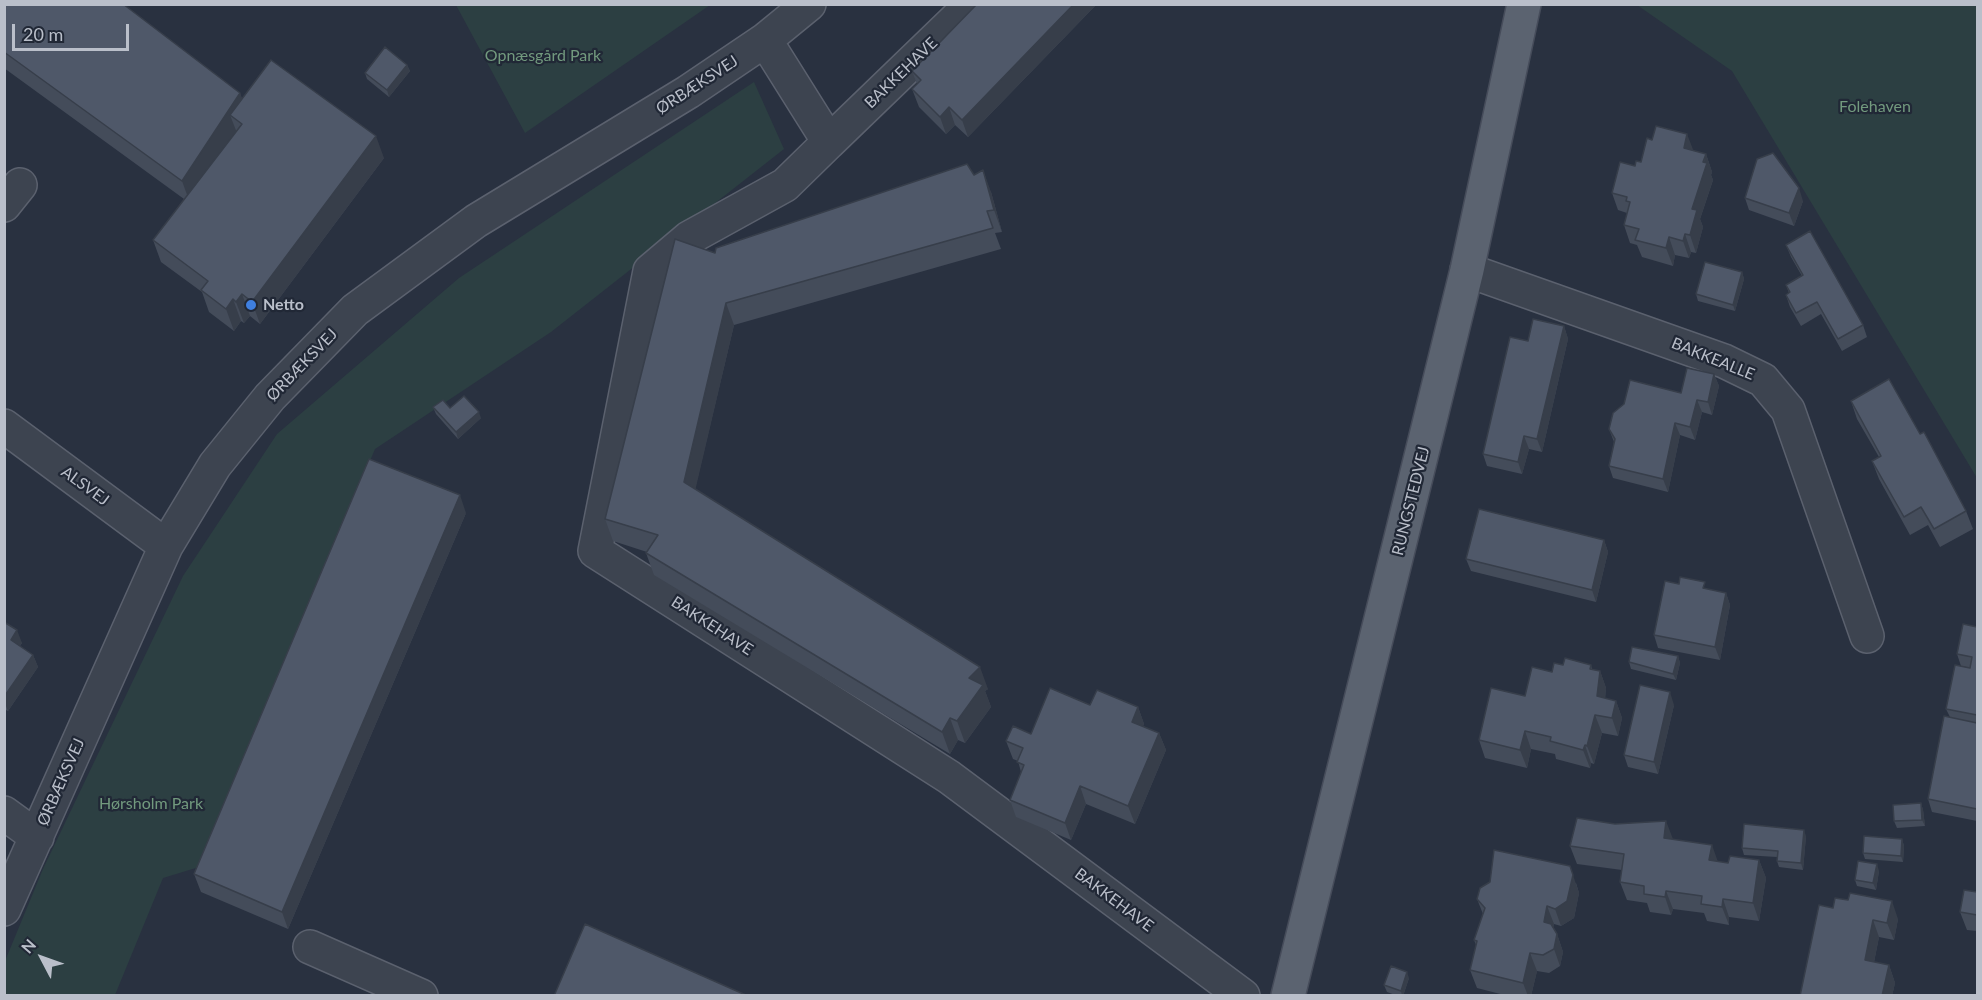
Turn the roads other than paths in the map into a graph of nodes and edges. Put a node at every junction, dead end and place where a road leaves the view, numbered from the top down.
1 (809, 4) edge
2 (972, 4) edge
3 (1524, 4) edge
4 (765, 40) junction
5 (829, 142) junction
6 (1467, 270) junction
7 (4, 426) edge
8 (166, 546) junction
9 (1868, 636) dead end
10 (4, 813) edge
11 (36, 837) junction
12 (4, 909) edge
13 (310, 947) dead end
14 (421, 996) edge
15 (1243, 996) edge
16 (1288, 996) edge

1 - 4 street, ØRBÆKSVEJ
2 - 5 street, BAKKEHAVE
3 - 6 main road, RUNGSTEDVEJ
4 - 5 street
4 - 8 street, ØRBÆKSVEJ
5 - 15 street, BAKKEHAVE
6 - 9 street, BAKKEALLE
6 - 16 main road, RUNGSTEDVEJ
7 - 8 street, ALSVEJ
8 - 11 street, ØRBÆKSVEJ
10 - 11 street
11 - 12 street, ØRBÆKSVEJ
13 - 14 street

